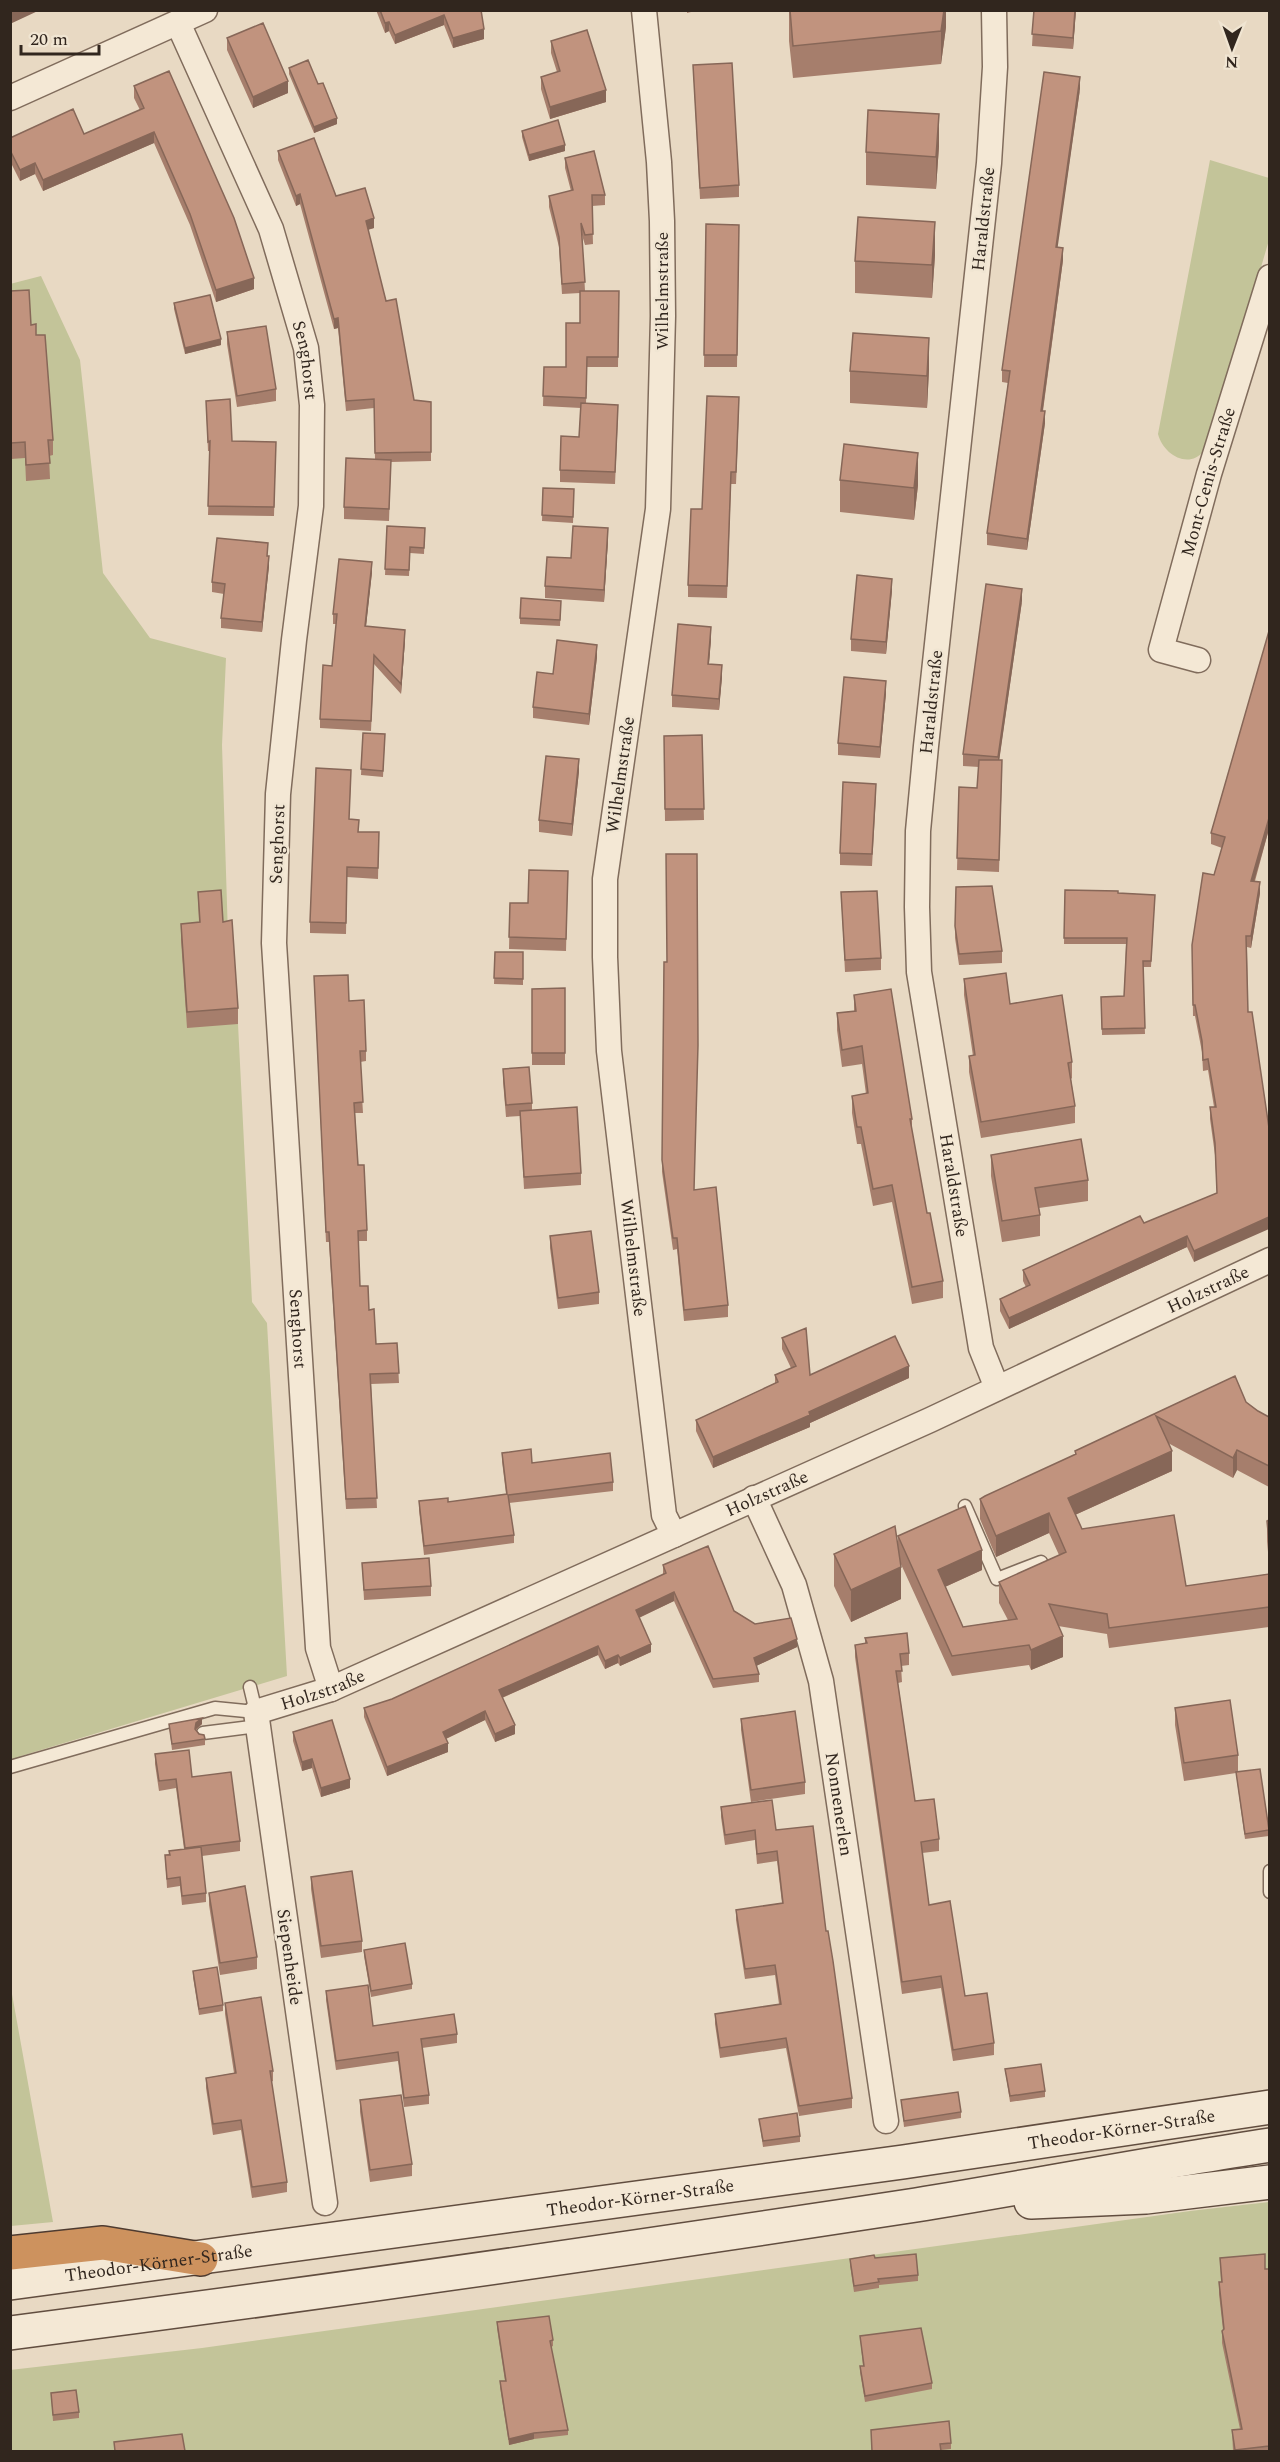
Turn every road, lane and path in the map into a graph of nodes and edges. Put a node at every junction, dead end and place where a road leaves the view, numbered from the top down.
1 (204, 10) edge
2 (644, 10) edge
3 (994, 10) edge
4 (178, 23) junction
5 (10, 98) edge
6 (1269, 277) edge
7 (1198, 660) dead end
8 (1269, 1260) edge
9 (997, 1388) junction
10 (754, 1498) junction
11 (965, 1506) edge
12 (674, 1535) junction
13 (1041, 1562) edge
14 (250, 1687) dead end
15 (331, 1689) junction
16 (257, 1719) junction
17 (203, 1732) edge
18 (10, 1767) edge
19 (1269, 1871) edge
20 (1269, 1892) edge
21 (1269, 2107) edge
22 (886, 2121) dead end
23 (1269, 2145) edge
24 (1269, 2182) edge
25 (325, 2203) dead end
26 (921, 2204) junction
27 (10, 2253) edge
28 (201, 2259) junction
29 (10, 2283) edge
30 (10, 2333) edge

1 - 4 street
2 - 12 street, Wilhelmstraße
3 - 9 street, Haraldstraße
4 - 5 street
4 - 15 street, Senghorst
6 - 7 street, Mont-Cenis-Straße
8 - 9 street, Holzstraße
9 - 10 street, Holzstraße
10 - 12 street, Holzstraße
10 - 22 street, Nonnenerlen
11 - 13 lane
12 - 15 street, Holzstraße
14 - 16 lane
15 - 16 street, Holzstraße
16 - 17 lane
16 - 18 lane
16 - 25 street, Siepenheide
19 - 20 lane
21 - 28 main road, Theodor-Körner-Straße
23 - 26 main road
24 - 26 main road
26 - 30 main road
27 - 28 highway
28 - 29 main road, Theodor-Körner-Straße

